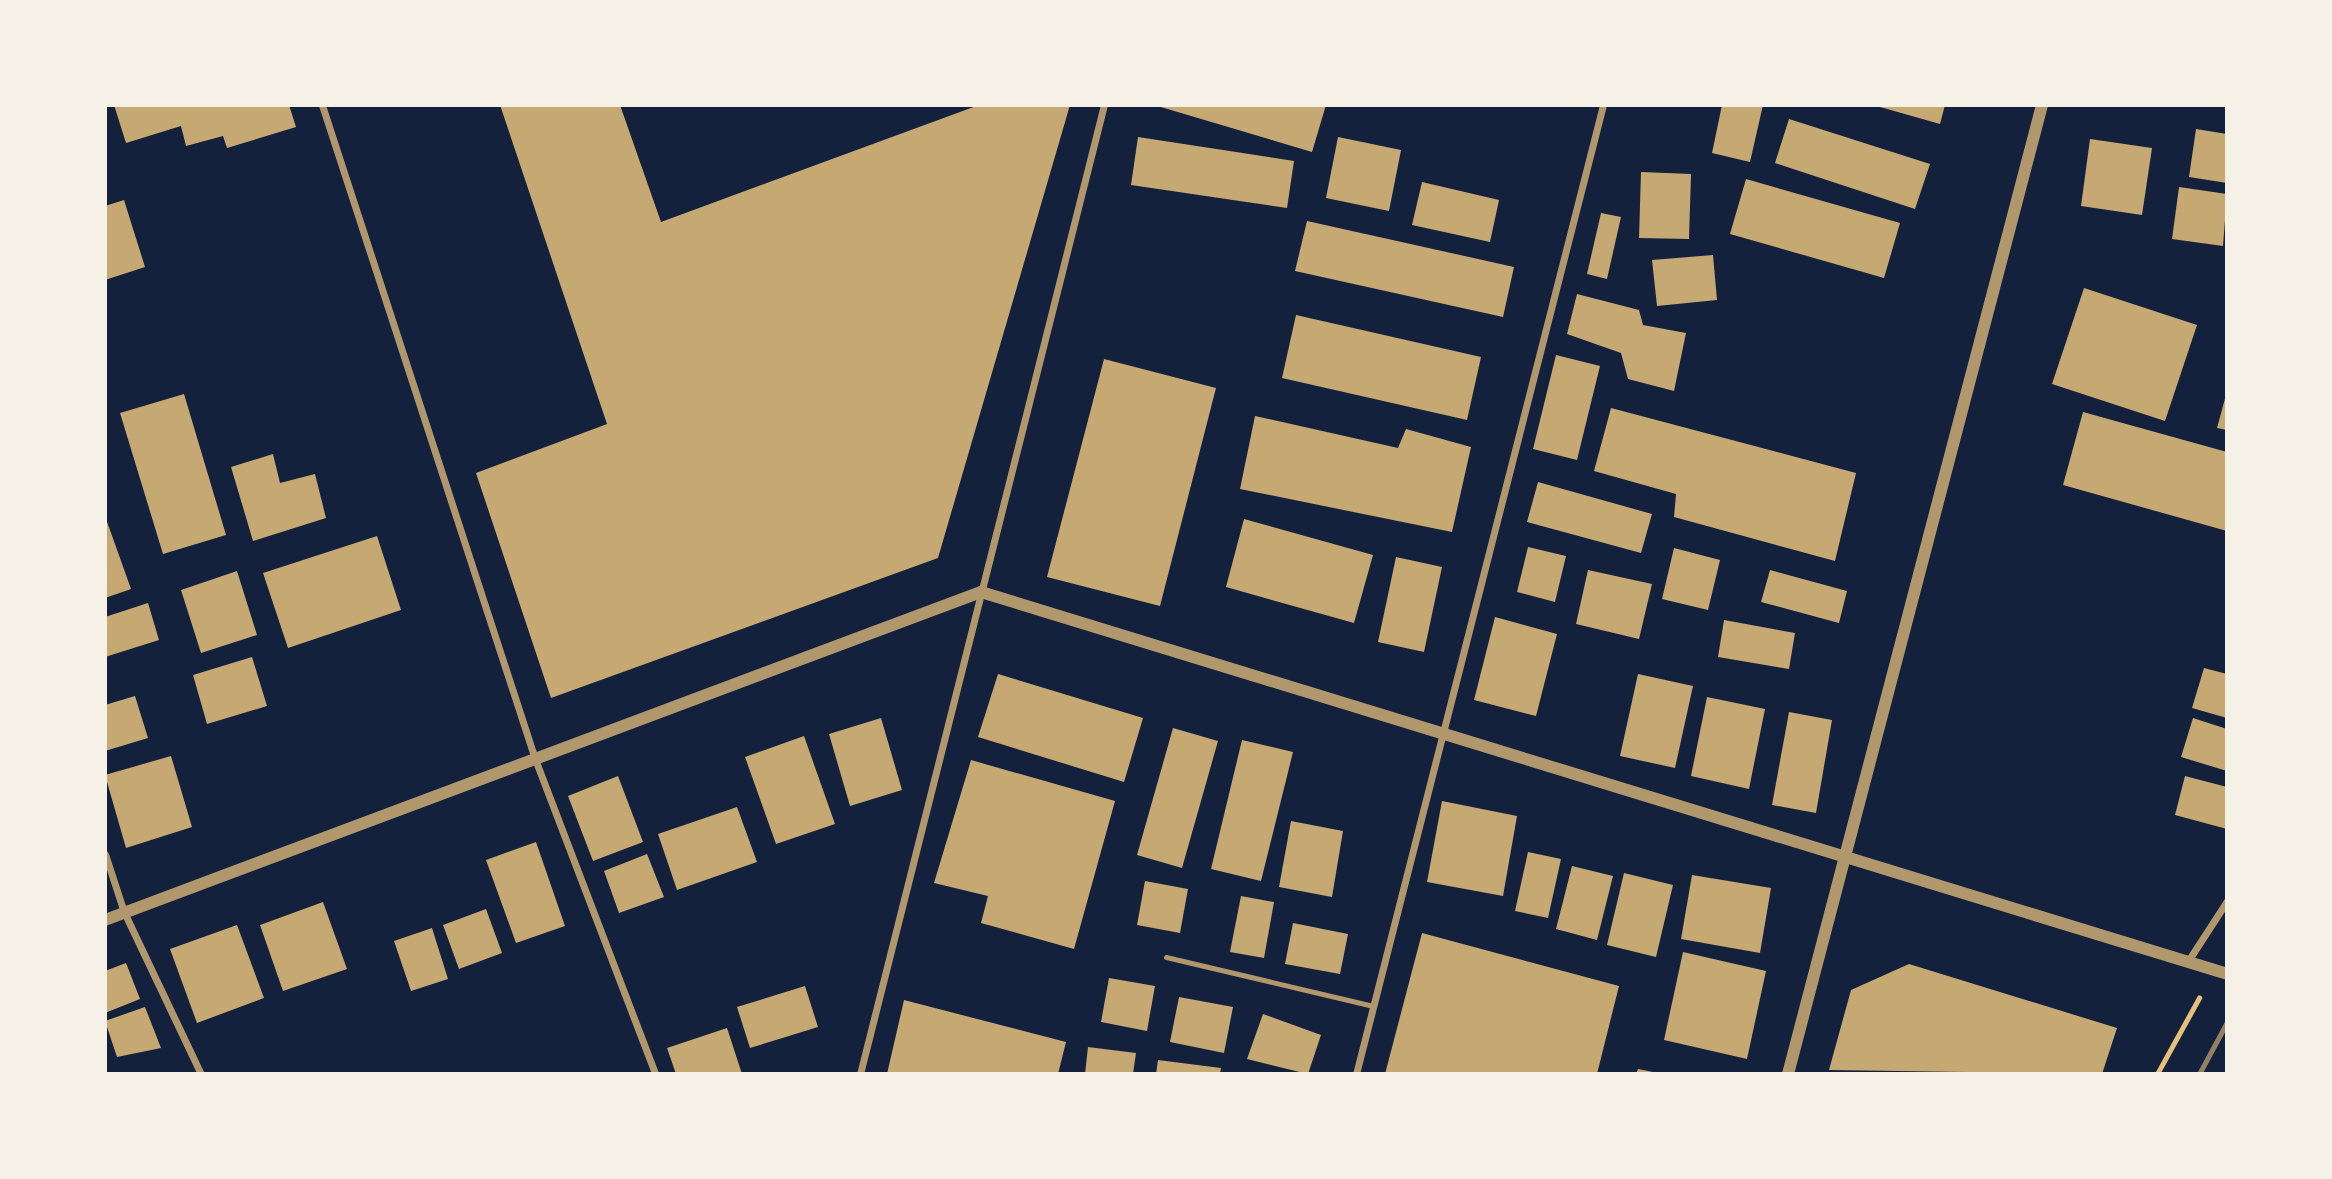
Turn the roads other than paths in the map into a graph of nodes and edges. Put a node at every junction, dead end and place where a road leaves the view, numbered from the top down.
1 (322, 105) edge
2 (1104, 105) edge
3 (1604, 105) edge
4 (2042, 105) edge
5 (981, 593) junction
6 (1443, 736) junction
7 (535, 759) junction
8 (105, 853) edge
9 (1844, 858) junction
10 (2227, 901) edge
11 (124, 912) junction
12 (105, 920) edge
13 (1166, 957) dead end
14 (2188, 961) junction
15 (2221, 972) edge
16 (1373, 1006) junction
17 (201, 1074) edge
18 (655, 1074) edge
19 (860, 1074) edge
20 (1356, 1074) edge
21 (1788, 1074) edge

1 - 7 street
2 - 5 street
3 - 6 street
4 - 9 street
5 - 6 street
5 - 7 street
5 - 19 street
6 - 9 street
6 - 16 street
7 - 11 street
7 - 18 street
8 - 11 street
9 - 14 street
9 - 21 street
10 - 14 street
11 - 12 street
11 - 17 street
13 - 16 lane
14 - 15 street
16 - 20 street

